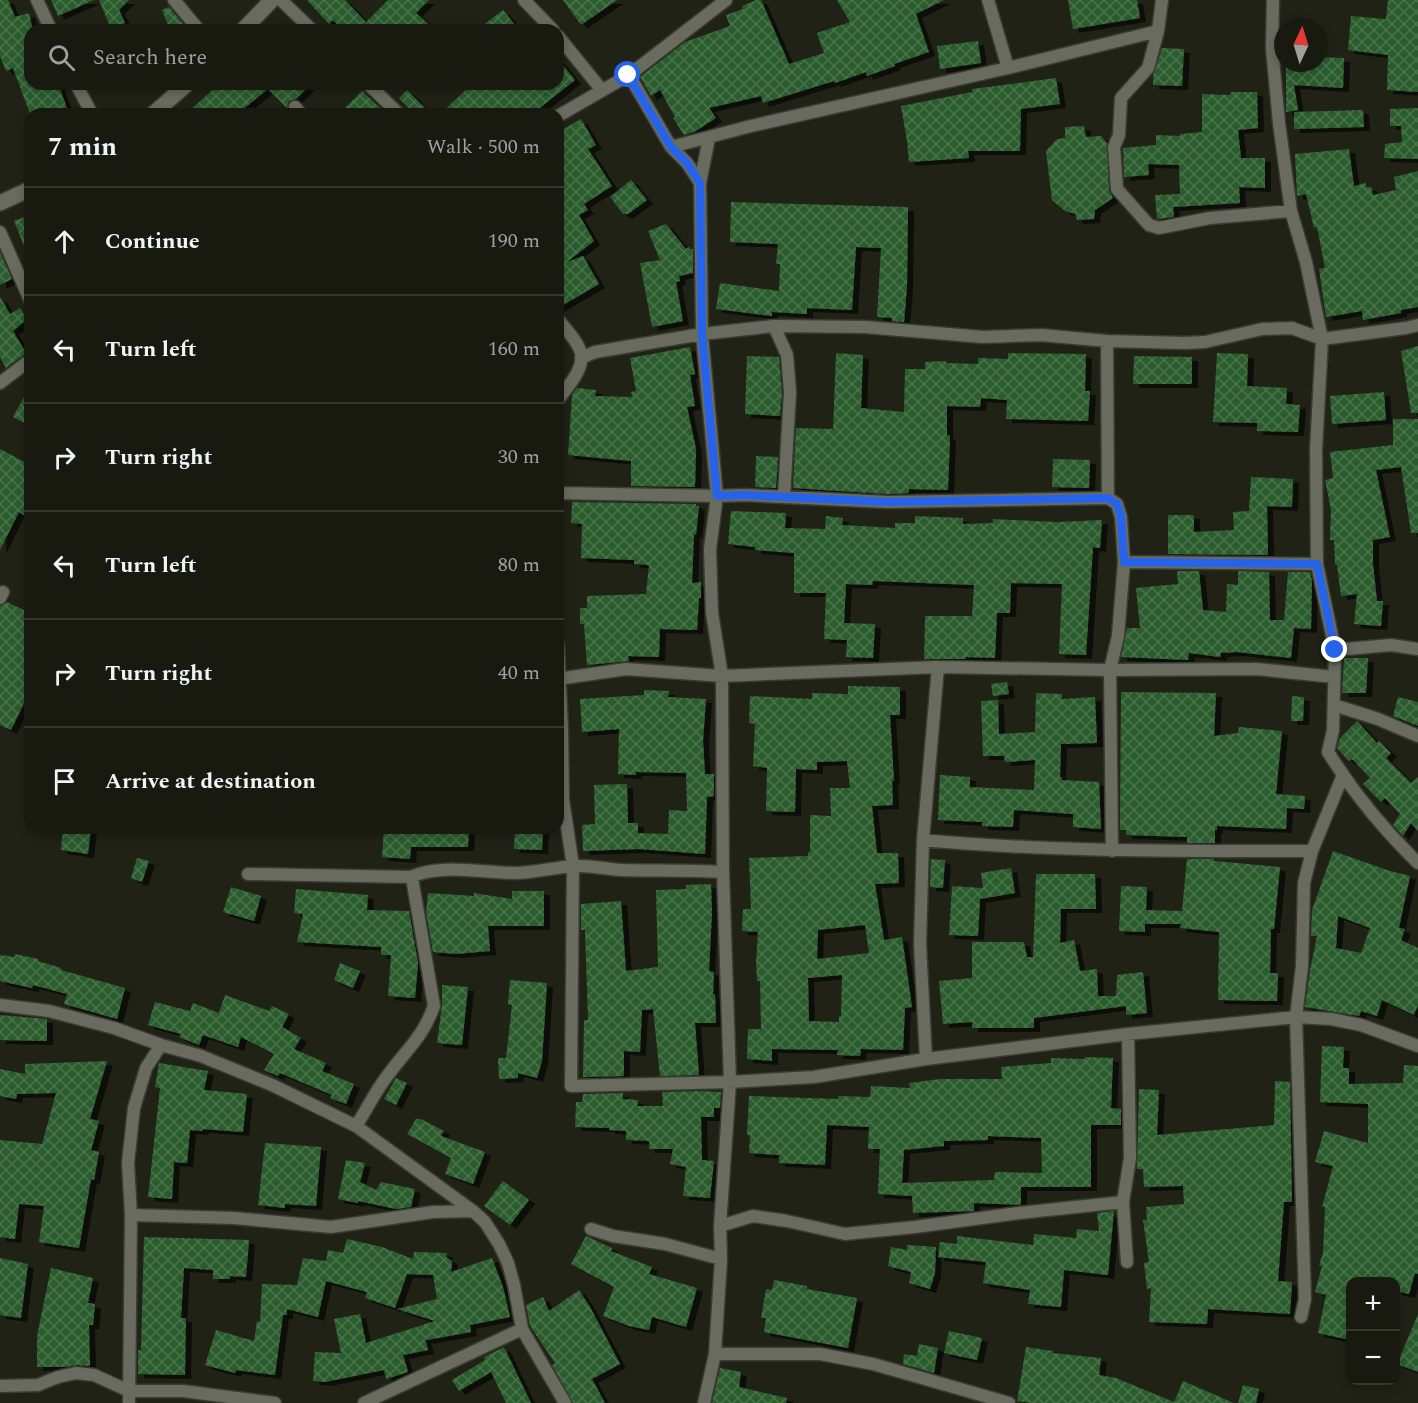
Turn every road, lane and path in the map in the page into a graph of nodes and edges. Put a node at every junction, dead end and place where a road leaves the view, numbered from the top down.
1 (37, 0) edge
2 (174, 0) edge
3 (272, 0) edge
4 (281, 0) edge
5 (524, 0) edge
6 (726, 0) edge
7 (988, 0) edge
8 (1162, 0) edge
9 (1273, 0) edge
10 (48, 24) edge
11 (194, 24) edge
12 (249, 24) edge
13 (306, 24) edge
14 (547, 24) edge
15 (1158, 31) junction
16 (564, 44) edge
17 (1008, 68) junction
18 (628, 75) junction
19 (79, 90) edge
20 (180, 90) edge
21 (374, 90) edge
22 (601, 90) junction
23 (89, 108) edge
24 (160, 108) edge
25 (392, 108) edge
26 (564, 113) edge
27 (709, 138) junction
28 (671, 147) junction
29 (700, 183) junction
30 (24, 192) edge
31 (0, 203) edge
32 (1291, 211) junction
33 (0, 232) edge
34 (24, 286) edge
35 (1418, 325) edge
36 (774, 326) junction
37 (564, 327) edge
38 (702, 334) junction
39 (1322, 339) junction
40 (1107, 341) junction
41 (581, 358) junction
42 (24, 365) edge
43 (0, 383) edge
44 (564, 391) edge
45 (564, 493) edge
46 (717, 496) junction
47 (784, 497) junction
48 (1108, 498) junction
49 (1124, 562) junction
50 (1317, 564) junction
51 (1418, 649) edge
52 (1335, 650) junction
53 (938, 667) junction
54 (1110, 670) junction
55 (722, 676) junction
56 (564, 678) edge
57 (1334, 678) junction
58 (1334, 705) junction
59 (1418, 736) edge
60 (1342, 775) junction
61 (564, 812) edge
62 (923, 840) junction
63 (1112, 851) junction
64 (1312, 851) junction
65 (1418, 863) edge
66 (573, 866) junction
67 (723, 872) junction
68 (248, 874) dead end
69 (410, 877) junction
70 (0, 1005) edge
71 (1296, 1017) junction
72 (1128, 1034) junction
73 (161, 1045) junction
74 (1418, 1046) edge
75 (926, 1059) junction
76 (730, 1082) junction
77 (356, 1126) junction
78 (1123, 1202) junction
79 (473, 1211) junction
80 (132, 1215) junction
81 (720, 1226) junction
82 (591, 1229) dead end
83 (721, 1259) junction
84 (1127, 1262) dead end
85 (1301, 1317) dead end
86 (522, 1329) junction
87 (715, 1354) junction
88 (0, 1386) edge
89 (129, 1397) edge
90 (275, 1403) edge
91 (364, 1403) edge
92 (565, 1403) edge
93 (704, 1403) edge
94 (1009, 1403) edge

1 - 10 street
2 - 11 street
3 - 12 street
4 - 13 street
5 - 14 street
6 - 18 street
7 - 17 street
8 - 15 street
9 - 32 street
15 - 17 street
15 - 32 street
16 - 22 street
17 - 27 street
18 - 22 street
18 - 28 street
19 - 23 street
20 - 24 street
21 - 25 street
22 - 26 street
27 - 28 street
27 - 29 street
28 - 29 street
29 - 38 street
30 - 31 street
32 - 39 street
33 - 34 street
35 - 39 street
36 - 38 street
36 - 40 street
36 - 47 street
37 - 41 street
38 - 41 street
38 - 46 street
39 - 40 street
39 - 50 street
40 - 48 street
41 - 44 street
42 - 43 street
45 - 46 street
46 - 47 street
46 - 55 street
47 - 48 street
48 - 49 street
49 - 50 street
49 - 54 street
50 - 52 street
51 - 52 street
52 - 57 street
53 - 54 street
53 - 55 street
53 - 62 street
54 - 57 street
54 - 63 street
55 - 56 street
55 - 67 street
57 - 58 street
58 - 59 street
58 - 60 street
60 - 64 street
60 - 65 street
61 - 66 street
62 - 63 street
62 - 75 street
63 - 64 street
64 - 71 street
66 - 67 street
66 - 69 street
66 - 76 street
67 - 76 street
68 - 69 street
69 - 77 street
70 - 73 street
71 - 72 street
71 - 74 street
71 - 85 street
72 - 75 street
72 - 78 street
73 - 77 street
73 - 80 street
75 - 76 street
76 - 81 street
77 - 79 street
78 - 81 street
78 - 84 street
79 - 80 street
79 - 86 street
80 - 89 street
81 - 83 street
82 - 83 street
83 - 87 street
86 - 91 street
86 - 92 street
87 - 93 street
87 - 94 street
88 - 89 street
89 - 90 street

